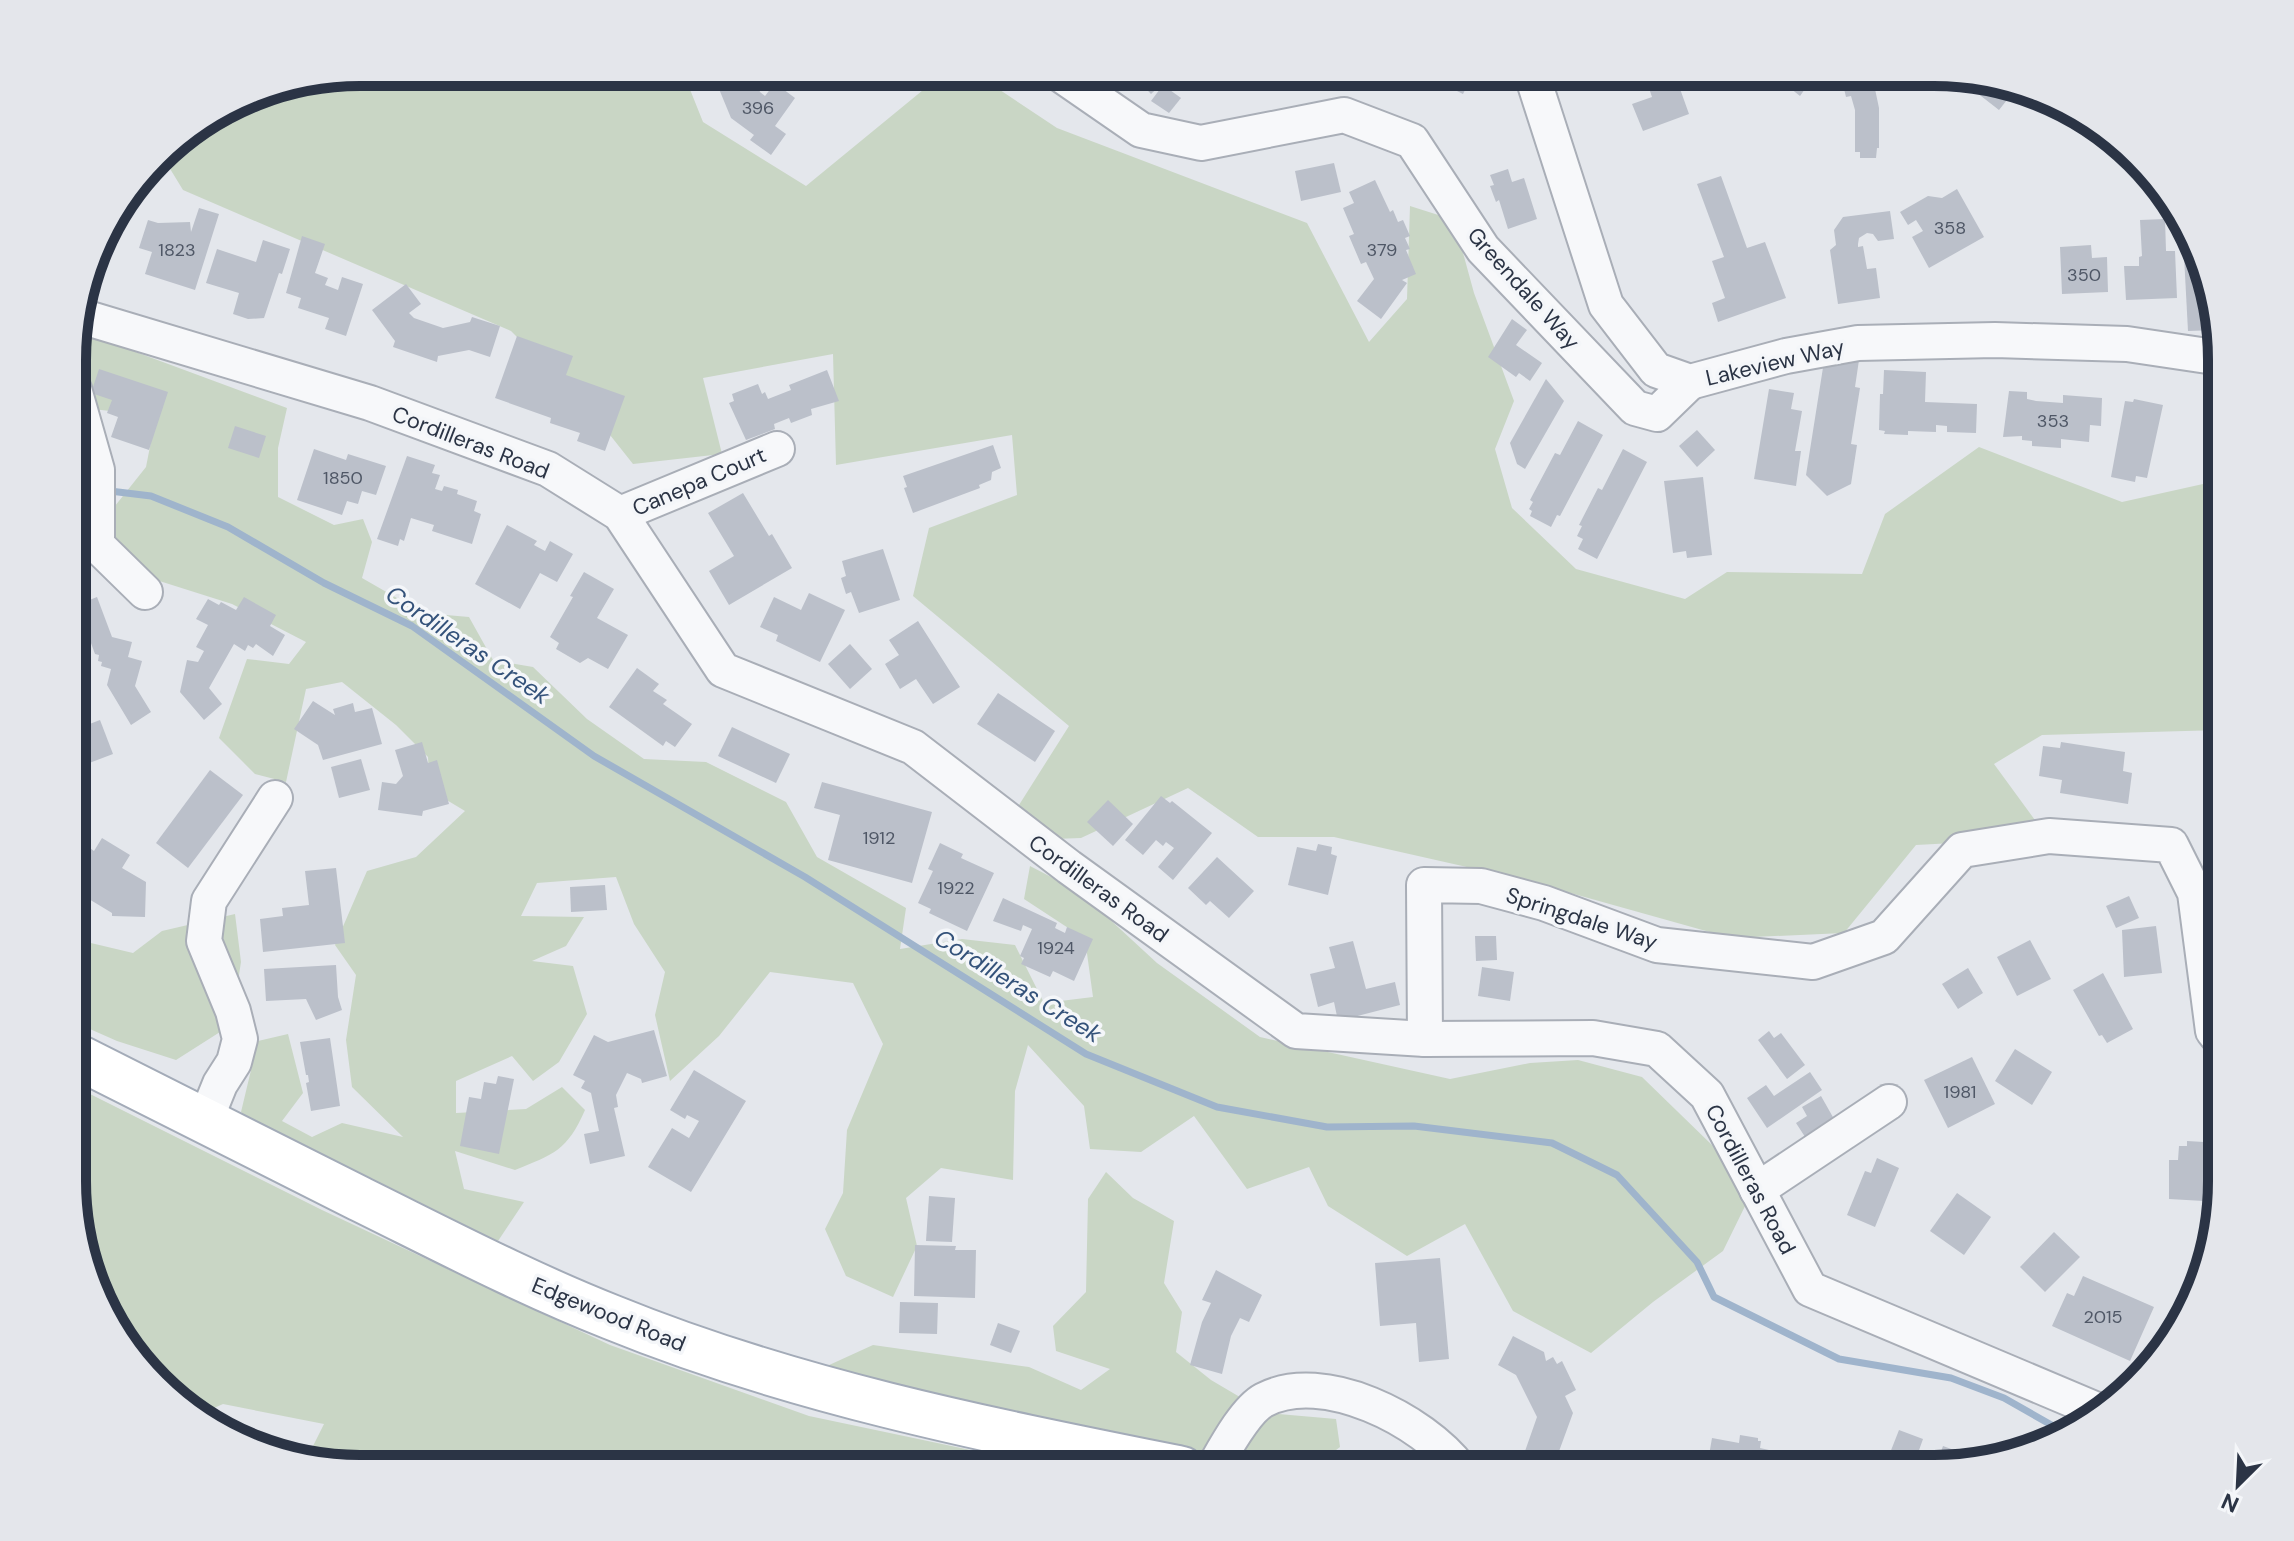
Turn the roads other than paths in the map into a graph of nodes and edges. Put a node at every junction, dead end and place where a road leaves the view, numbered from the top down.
1 (1536, 86) edge
2 (1078, 87) edge
3 (89, 319) edge
4 (2207, 356) edge
5 (1690, 382) junction
6 (86, 431) edge
7 (777, 449) dead end
8 (620, 514) junction
9 (145, 592) dead end
10 (275, 798) dead end
11 (2207, 985) edge
12 (1425, 1039) junction
13 (86, 1061) edge
14 (1889, 1102) dead end
15 (205, 1121) junction
16 (1757, 1190) junction
17 (2088, 1406) edge
18 (1222, 1454) edge
19 (1446, 1454) edge
20 (1113, 1455) edge

1 - 5 street, Lakeview Way
2 - 5 street, Greendale Way
3 - 8 street, Cordilleras Road
4 - 5 street, Lakeview Way
6 - 9 street
7 - 8 street, Canepa Court
8 - 12 street, Cordilleras Road
10 - 15 street
11 - 12 street, Springdale Way
12 - 16 street, Cordilleras Road
13 - 15 main road, Edgewood Road
14 - 16 street
15 - 20 main road, Edgewood Road
16 - 17 street, Cordilleras Road
18 - 19 street

